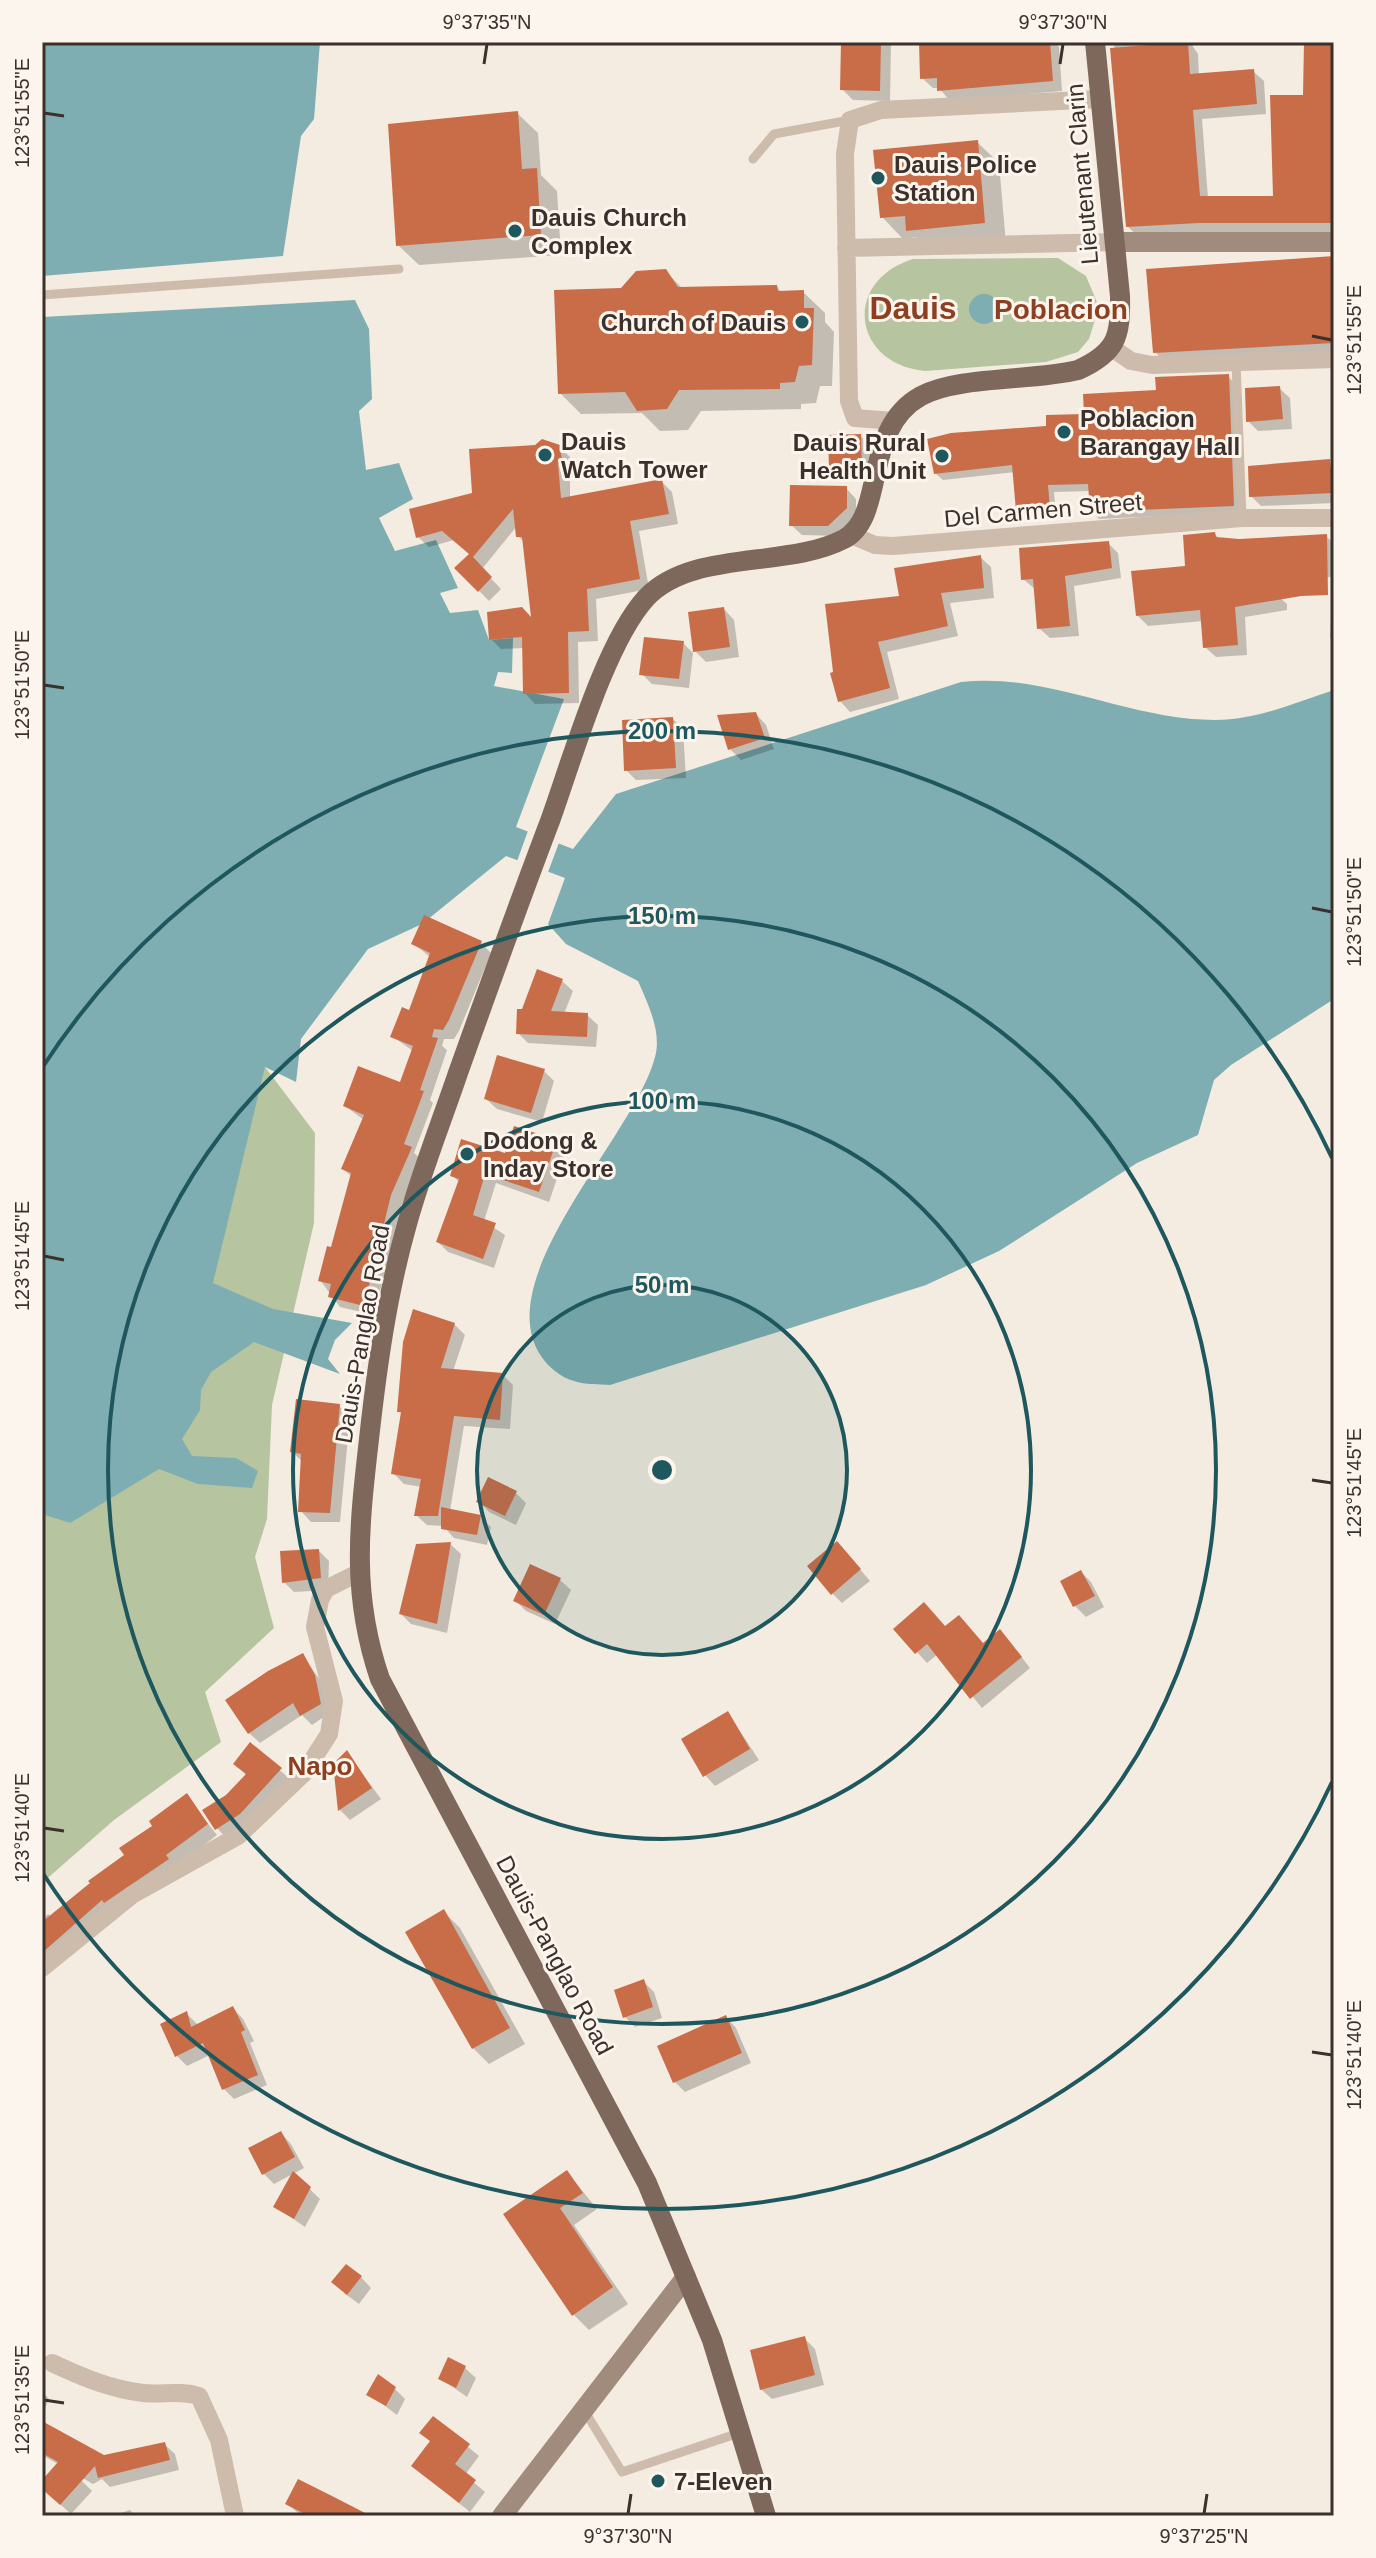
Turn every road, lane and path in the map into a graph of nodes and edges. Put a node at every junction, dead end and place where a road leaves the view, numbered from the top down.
1 (1095, 42) edge
2 (1101, 99) junction
3 (850, 120) junction
4 (753, 159) dead end
5 (1115, 242) junction
6 (1334, 242) edge
7 (846, 248) junction
8 (399, 269) dead end
9 (42, 295) edge
10 (1112, 348) junction
11 (1334, 359) edge
12 (1236, 362) junction
13 (894, 421) junction
14 (1242, 518) junction
15 (1334, 518) edge
16 (851, 535) junction
17 (358, 1573) junction
18 (42, 1968) edge
19 (686, 2277) junction
20 (52, 2363) dead end
21 (584, 2410) junction
22 (742, 2433) junction
23 (235, 2516) edge
24 (502, 2516) edge
25 (766, 2516) edge

1 - 2 main road, Lieutenant Clarin
2 - 3 street
2 - 5 main road, Lieutenant Clarin
3 - 4 lane
3 - 7 street
5 - 6 main road
5 - 7 street
5 - 10 main road, Lieutenant Clarin
7 - 13 street
8 - 9 lane
10 - 12 street
10 - 13 main road
11 - 12 street
12 - 14 lane
13 - 16 main road
14 - 15 street, Del Carmen Street
14 - 16 street, Del Carmen Street
16 - 17 main road, Dauis-Panglao Road
17 - 18 street
17 - 19 main road, Dauis-Panglao Road
19 - 21 main road
19 - 22 main road, Dauis-Panglao Road
20 - 23 street
21 - 22 lane
21 - 24 main road
22 - 25 main road, Dauis-Panglao Road

